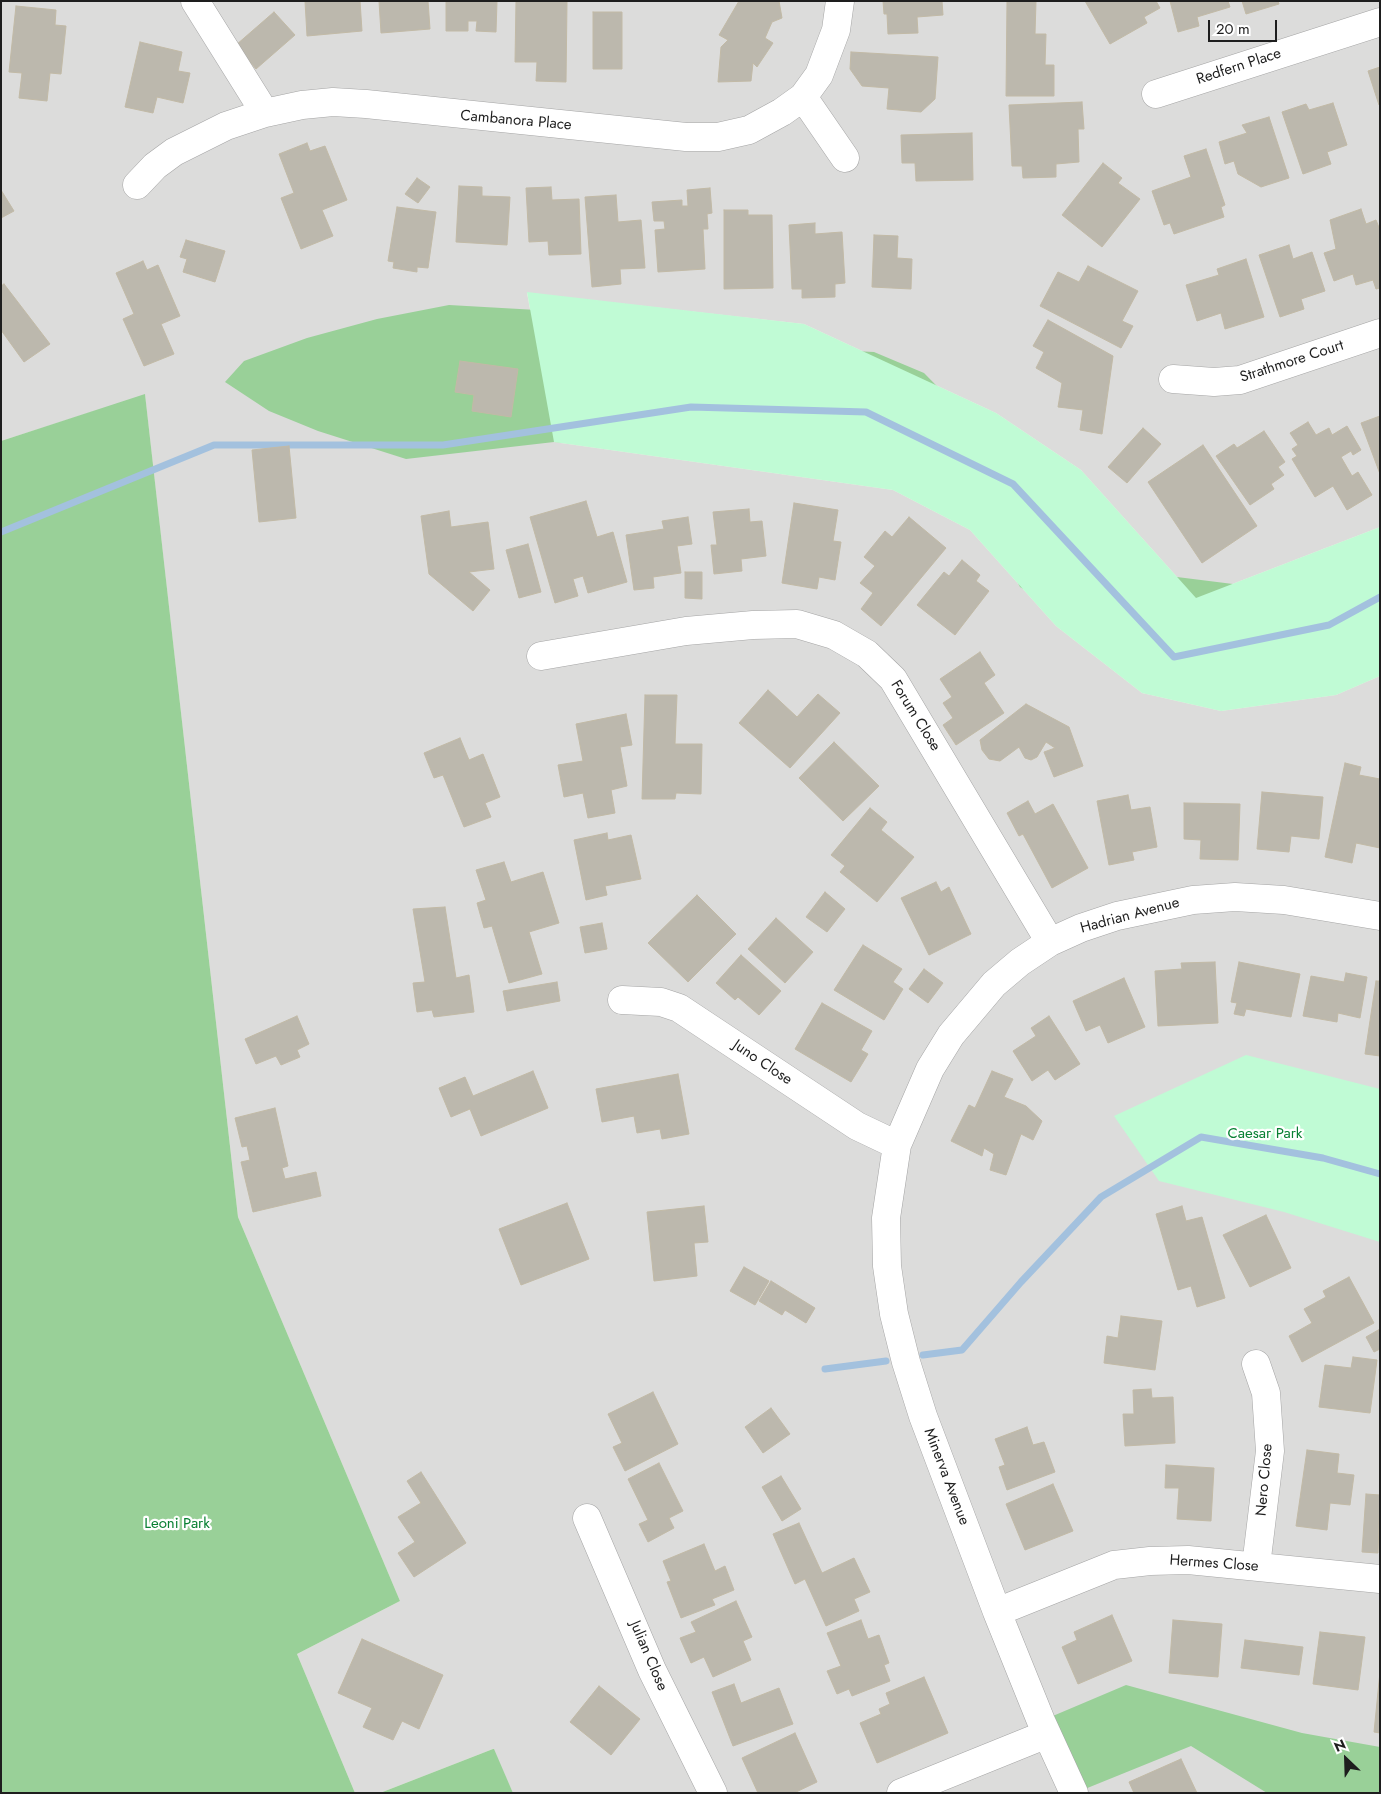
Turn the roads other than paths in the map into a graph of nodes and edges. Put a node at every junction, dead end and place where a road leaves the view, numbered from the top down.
1 (195, 1) edge
2 (840, 1) edge
3 (1380, 22) edge
4 (1156, 94) dead end
5 (803, 97) junction
6 (265, 113) junction
7 (845, 158) dead end
8 (137, 185) dead end
9 (1380, 333) edge
10 (1173, 379) dead end
11 (542, 656) dead end
12 (1380, 916) edge
13 (1050, 942) junction
14 (622, 1000) dead end
15 (896, 1145) junction
16 (1256, 1364) dead end
17 (587, 1518) dead end
18 (1256, 1566) junction
19 (1380, 1579) edge
20 (997, 1612) junction
21 (1047, 1734) junction
22 (713, 1793) edge
23 (901, 1793) edge
24 (1074, 1793) edge

1 - 6 street
2 - 5 street, Cambanora Place
3 - 4 street, Redfern Place
5 - 6 street, Cambanora Place
5 - 7 street
6 - 8 street, Cambanora Place
9 - 10 street, Strathmore Court
11 - 13 street, Forum Close
12 - 13 street, Hadrian Avenue
13 - 15 street, Hadrian Avenue
14 - 15 street, Juno Close
15 - 20 street, Minerva Avenue
16 - 18 street, Nero Close
17 - 22 street, Julian Close
18 - 19 street, Hermes Close
18 - 20 street, Hermes Close
20 - 21 street, Minerva Avenue
21 - 23 street
21 - 24 street, Minerva Avenue

